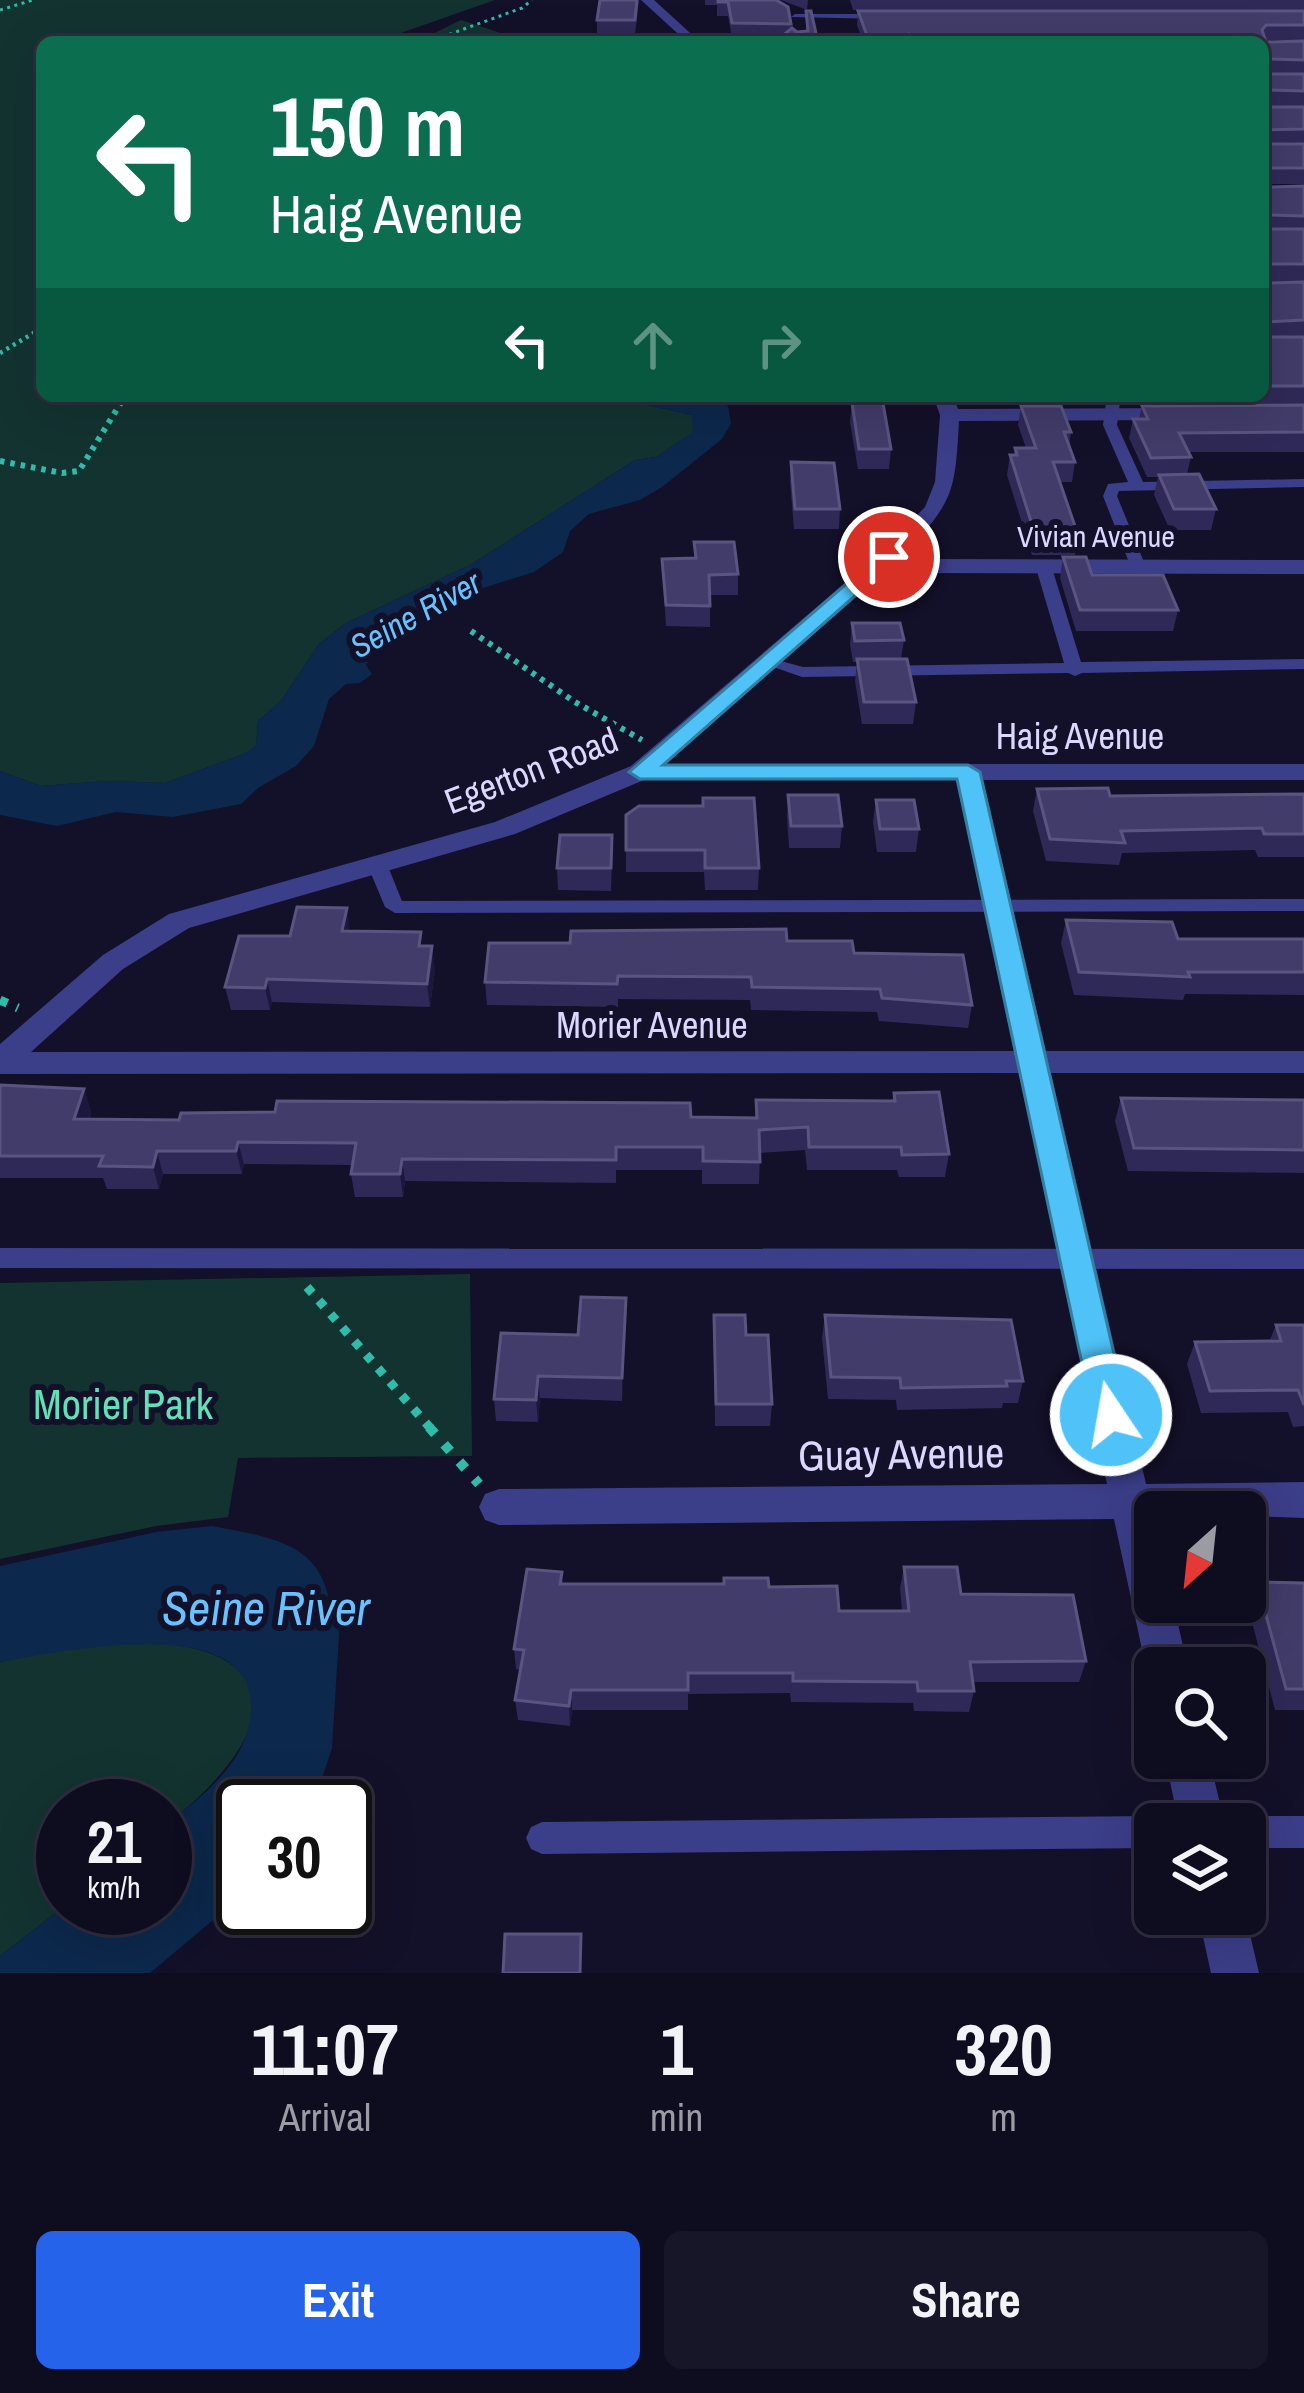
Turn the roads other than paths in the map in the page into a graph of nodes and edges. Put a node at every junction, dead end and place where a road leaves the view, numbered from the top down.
1 (647, 0) edge
2 (778, 8) edge
3 (795, 17) junction
4 (888, 17) edge
5 (684, 36) edge
6 (799, 36) edge
7 (1110, 405) edge
8 (947, 406) edge
9 (1209, 414) edge
10 (1136, 483) junction
11 (1304, 483) edge
12 (889, 557) junction
13 (1138, 567) junction
14 (1304, 567) edge
15 (1044, 568) junction
16 (770, 663) junction
17 (1304, 664) edge
18 (1075, 670) junction
19 (640, 772) junction
20 (968, 772) junction
21 (1304, 772) edge
22 (377, 864) junction
23 (1304, 905) edge
24 (998, 907) junction
25 (1304, 1062) edge
26 (0, 1063) edge
27 (1033, 1064) junction
28 (0, 1258) edge
29 (1304, 1258) edge
30 (1076, 1259) junction
31 (1130, 1499) junction
32 (1304, 1500) edge
33 (499, 1507) road end
34 (1162, 1647) edge
35 (1134, 1832) edge
36 (1266, 1832) edge
37 (1304, 1832) edge
38 (542, 1838) dead end
39 (1227, 1935) edge
40 (1235, 1973) edge

1 - 5 street
2 - 3 lane
3 - 4 lane
3 - 6 lane
7 - 8 street
7 - 9 street
7 - 10 lane
8 - 12 street, Egerton Road
10 - 11 lane
10 - 13 lane
12 - 15 street, Vivian Avenue
12 - 16 street, Egerton Road
13 - 14 street, Vivian Avenue
13 - 15 street, Vivian Avenue
15 - 18 lane
16 - 18 lane
16 - 19 street, Egerton Road
17 - 18 lane
19 - 20 street, Haig Avenue
19 - 22 street, Egerton Road
20 - 21 street, Haig Avenue
20 - 24 street
22 - 24 lane
22 - 26 street, Egerton Road
23 - 24 lane
24 - 27 street
25 - 27 street, Morier Avenue
26 - 27 street, Morier Avenue
27 - 30 street
28 - 30 lane
29 - 30 lane
30 - 31 street
31 - 32 street, Guay Avenue
31 - 33 street, Guay Avenue
31 - 34 street
35 - 38 lane
36 - 37 lane
39 - 40 street

